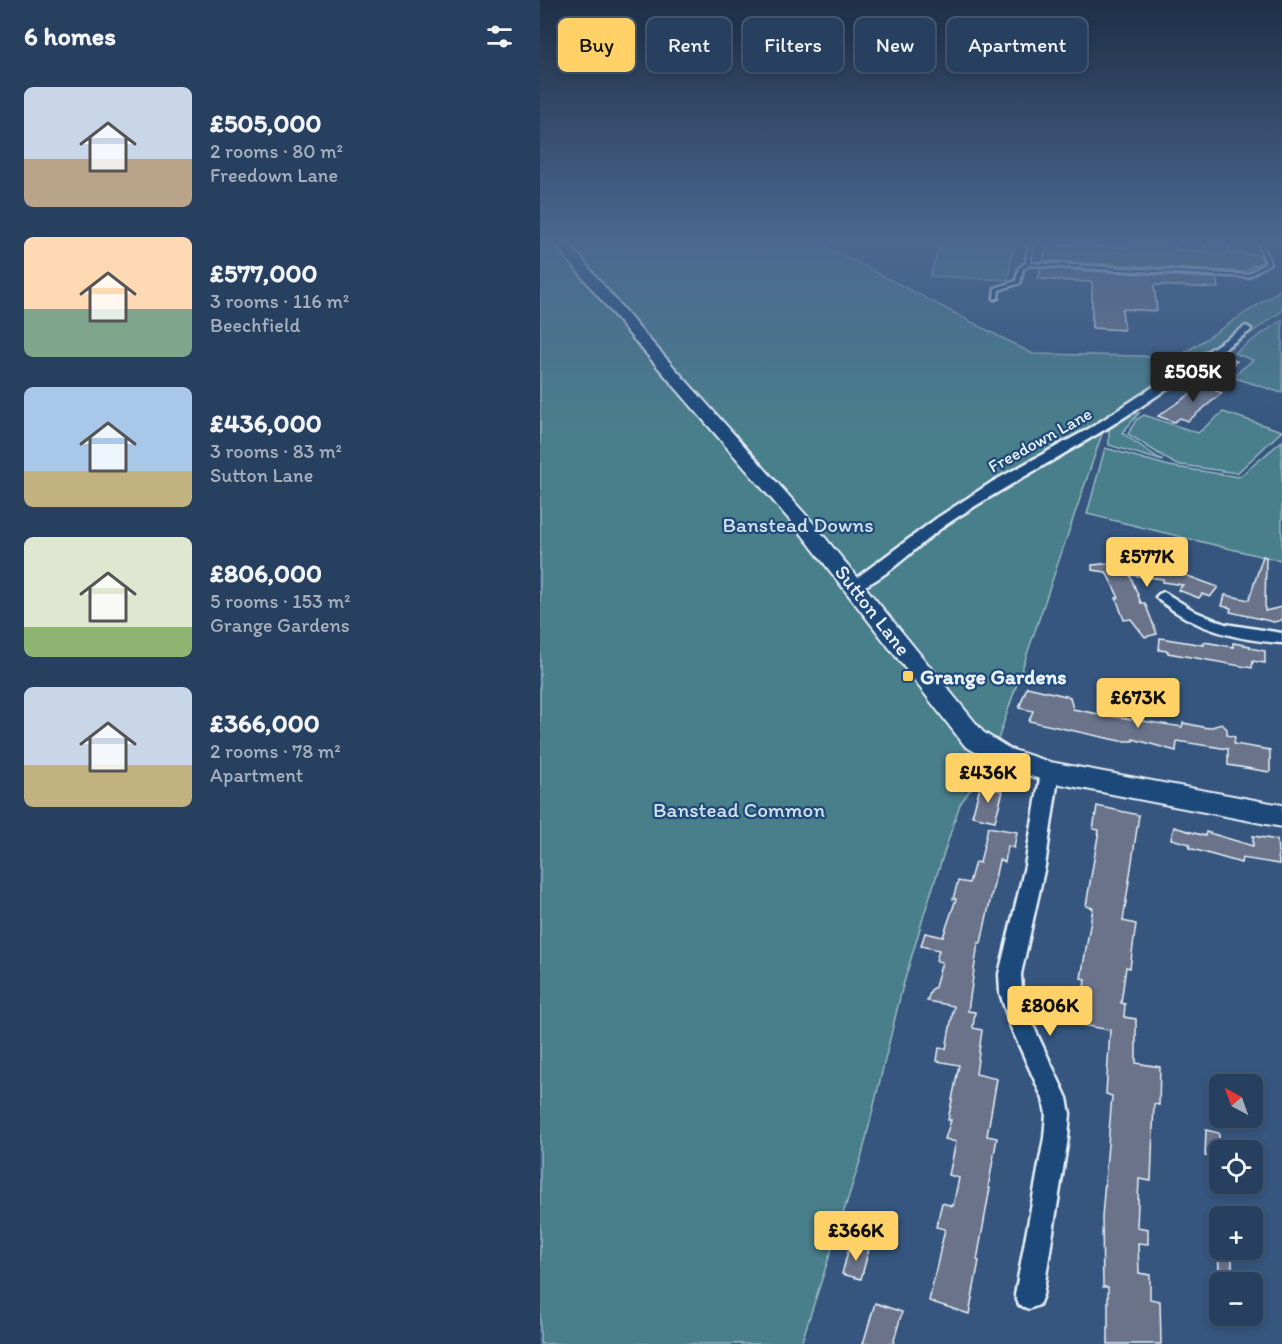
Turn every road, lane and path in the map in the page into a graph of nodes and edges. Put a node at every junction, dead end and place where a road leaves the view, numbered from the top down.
1 (612, 305) edge
2 (1246, 329) dead end
3 (854, 585) junction
4 (1164, 597) dead end
5 (1282, 638) edge
6 (1050, 772) junction
7 (1282, 816) edge
8 (1029, 1295) dead end

1 - 3 main road, Sutton Lane
2 - 3 street, Freedown Lane
3 - 6 main road, Sutton Lane
4 - 5 street
6 - 7 main road, Sutton Lane
6 - 8 street

